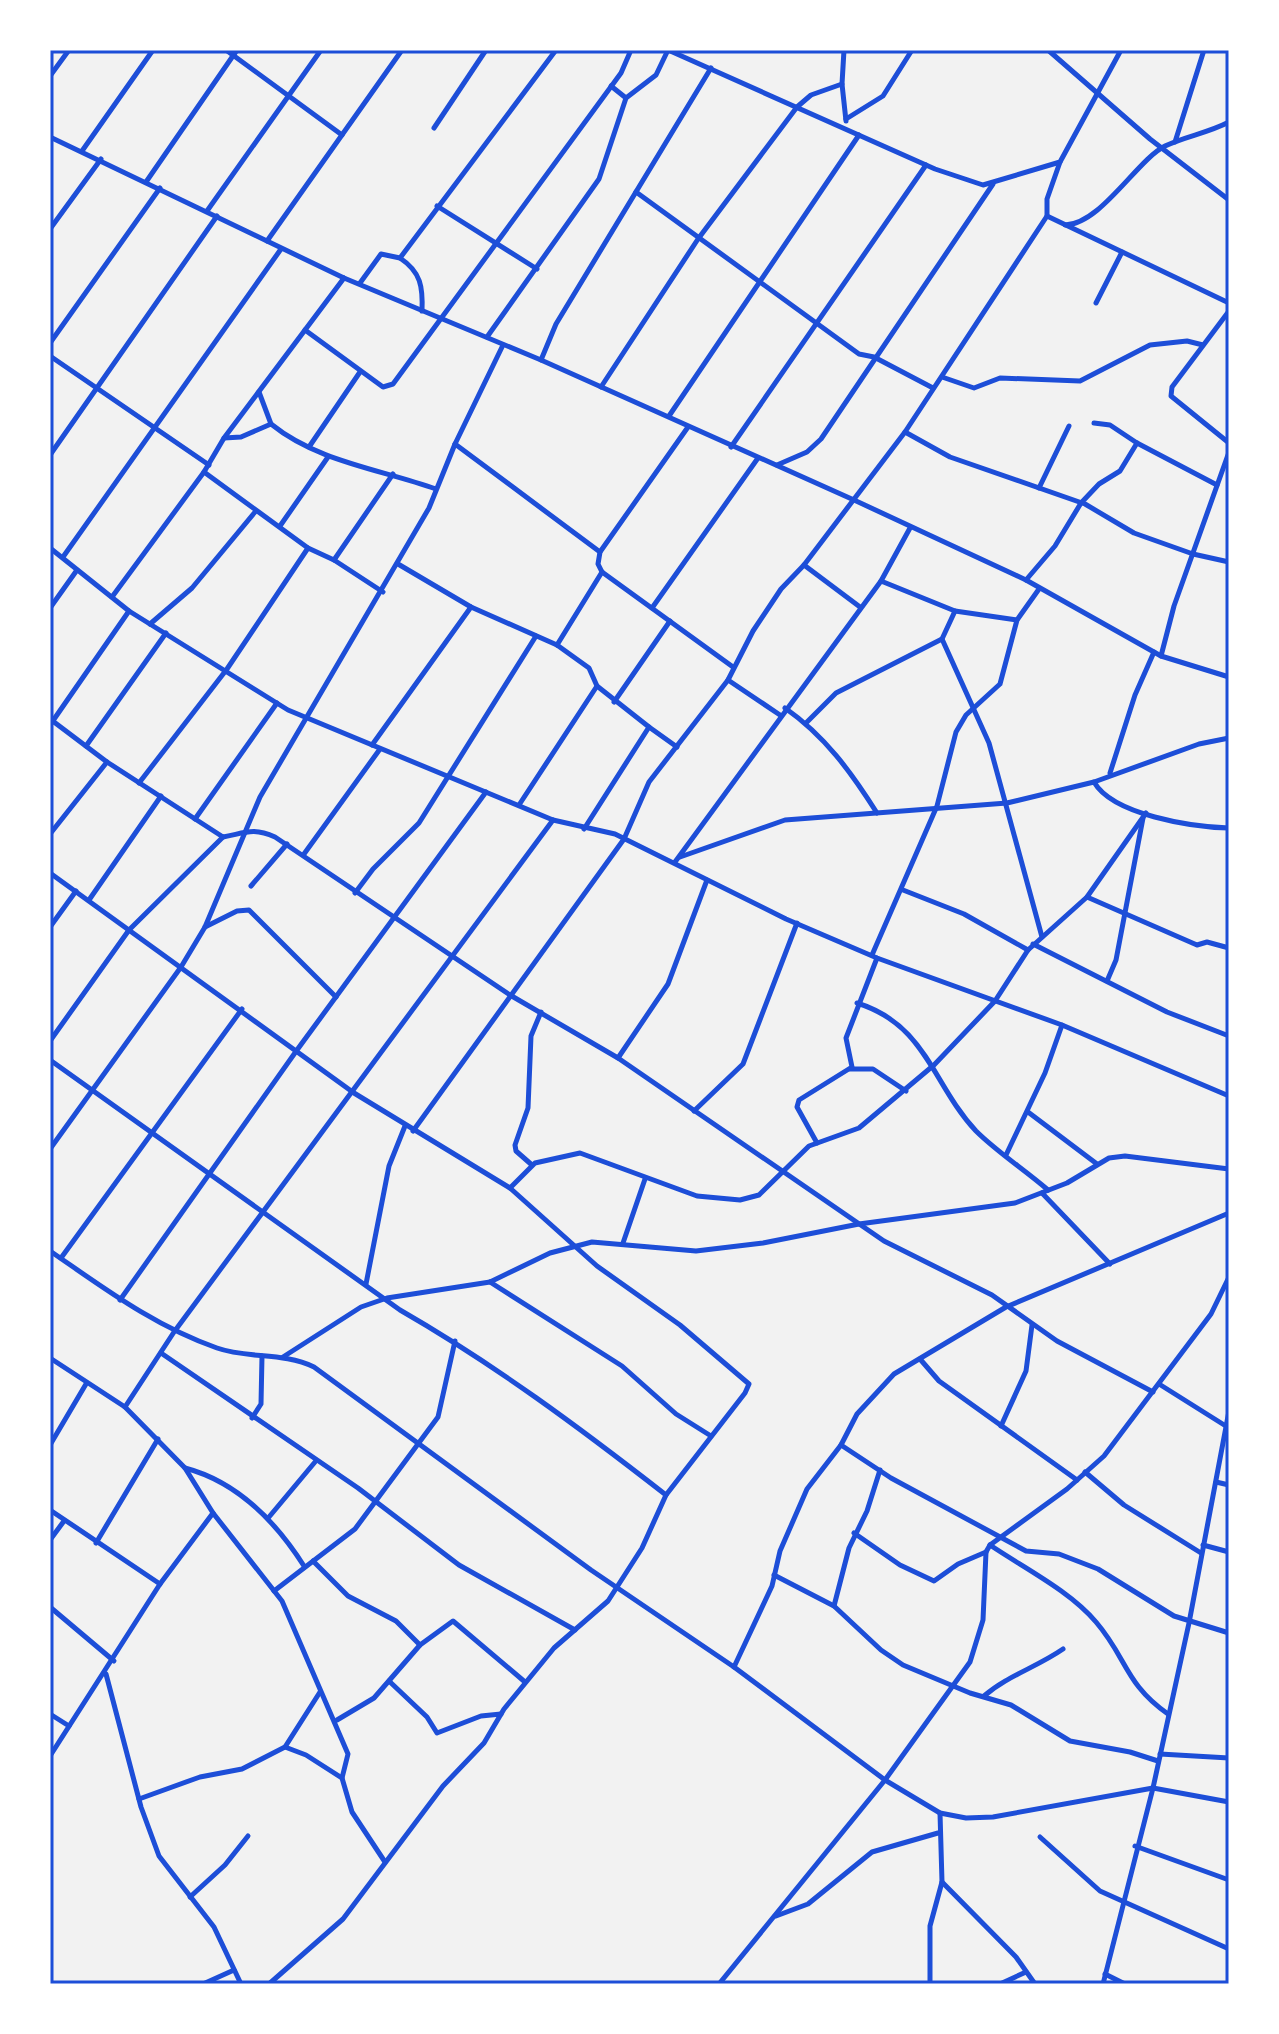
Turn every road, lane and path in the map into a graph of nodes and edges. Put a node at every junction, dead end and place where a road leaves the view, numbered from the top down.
1 (69, 50) edge
2 (153, 50) edge
3 (226, 50) edge
4 (321, 50) edge
5 (402, 50) edge
6 (486, 50) edge
7 (556, 50) edge
8 (631, 50) edge
9 (668, 50) edge
10 (844, 50) edge
11 (912, 50) edge
12 (1048, 50) edge
13 (1121, 50) edge
14 (1204, 50) edge
15 (683, 52) edge
16 (235, 53) edge
17 (711, 68) junction
18 (50, 76) edge
19 (842, 84) junction
20 (611, 86) junction
21 (1097, 94) junction
22 (288, 95) junction
23 (626, 98) junction
24 (797, 107) junction
25 (846, 119) junction
26 (1229, 122) edge
27 (434, 128) dead end
28 (848, 129) junction
29 (342, 135) junction
30 (859, 135) junction
31 (50, 137) edge
32 (1175, 143) junction
33 (1163, 147) junction
34 (82, 151) junction
35 (101, 159) junction
36 (1060, 162) junction
37 (926, 165) junction
38 (146, 182) junction
39 (993, 184) junction
40 (160, 188) junction
41 (636, 192) junction
42 (1229, 200) edge
43 (437, 206) junction
44 (207, 211) junction
45 (217, 216) junction
46 (1047, 216) junction
47 (1063, 225) junction
48 (50, 229) edge
49 (698, 239) junction
50 (267, 241) junction
51 (494, 244) junction
52 (281, 249) junction
53 (1122, 252) junction
54 (400, 258) junction
55 (537, 269) junction
56 (344, 278) junction
57 (761, 282) junction
58 (360, 283) junction
59 (1096, 303) dead end
60 (1229, 303) edge
61 (422, 311) junction
62 (1229, 311) edge
63 (439, 319) junction
64 (817, 323) junction
65 (305, 330) junction
66 (487, 337) junction
67 (50, 343) edge
68 (503, 345) junction
69 (1203, 345) junction
70 (50, 356) edge
71 (874, 357) junction
72 (541, 360) junction
73 (360, 372) junction
74 (942, 377) junction
75 (601, 387) junction
76 (933, 388) junction
77 (94, 389) junction
78 (258, 391) junction
79 (669, 416) junction
80 (1094, 423) dead end
81 (271, 424) junction
82 (1069, 426) dead end
83 (688, 427) junction
84 (152, 429) junction
85 (905, 432) junction
86 (224, 438) junction
87 (1137, 443) junction
88 (1229, 443) edge
89 (455, 444) junction
90 (731, 447) junction
91 (308, 448) junction
92 (1229, 452) edge
93 (50, 455) edge
94 (328, 457) junction
95 (758, 458) junction
96 (209, 465) junction
97 (776, 466) junction
98 (204, 472) junction
99 (393, 474) junction
100 (1217, 485) junction
101 (1039, 488) junction
102 (436, 489) junction
103 (854, 500) junction
104 (1081, 503) junction
105 (255, 512) junction
106 (280, 526) junction
107 (910, 528) junction
108 (50, 548) edge
109 (308, 548) junction
110 (600, 552) junction
111 (1193, 554) junction
112 (63, 557) junction
113 (334, 560) junction
114 (1229, 562) edge
115 (398, 564) junction
116 (804, 565) junction
117 (77, 570) junction
118 (602, 572) junction
119 (1026, 580) junction
120 (881, 581) junction
121 (1039, 589) junction
122 (383, 592) junction
123 (112, 597) junction
124 (471, 607) junction
125 (860, 607) junction
126 (50, 608) edge
127 (652, 608) junction
128 (129, 611) junction
129 (955, 611) junction
130 (1017, 620) junction
131 (670, 621) junction
132 (150, 624) junction
133 (166, 633) junction
134 (536, 636) junction
135 (942, 639) junction
136 (557, 645) junction
137 (1154, 652) junction
138 (1161, 656) junction
139 (733, 667) junction
140 (227, 669) junction
141 (1229, 677) edge
142 (728, 680) junction
143 (597, 686) junction
144 (614, 702) junction
145 (277, 703) junction
146 (785, 708) junction
147 (974, 708) junction
148 (780, 715) junction
149 (304, 717) junction
150 (51, 722) edge
151 (806, 723) junction
152 (649, 727) junction
153 (1229, 738) edge
154 (372, 745) junction
155 (86, 746) junction
156 (677, 747) junction
157 (380, 749) junction
158 (107, 762) junction
159 (1110, 774) junction
160 (445, 776) junction
161 (1094, 782) junction
162 (139, 783) junction
163 (486, 792) junction
164 (161, 796) junction
165 (1007, 803) junction
166 (519, 805) junction
167 (937, 806) junction
168 (877, 813) junction
169 (1144, 815) junction
170 (195, 819) junction
171 (553, 820) junction
172 (1229, 828) edge
173 (584, 829) junction
174 (246, 830) junction
175 (50, 834) edge
176 (223, 837) junction
177 (624, 839) junction
178 (287, 844) junction
179 (304, 854) junction
180 (680, 857) junction
181 (675, 862) junction
182 (50, 873) edge
183 (707, 880) junction
184 (251, 886) dead end
185 (903, 890) junction
186 (76, 891) junction
187 (355, 893) junction
188 (1087, 897) junction
189 (89, 900) junction
190 (1125, 915) junction
191 (396, 920) junction
192 (797, 923) junction
193 (50, 927) edge
194 (205, 927) junction
195 (129, 930) junction
196 (1042, 937) junction
197 (1033, 944) junction
198 (1229, 948) edge
199 (1028, 950) junction
200 (453, 956) junction
201 (875, 957) junction
202 (181, 967) junction
203 (1107, 981) junction
204 (510, 995) junction
205 (336, 997) junction
206 (995, 1001) junction
207 (857, 1003) junction
208 (242, 1009) junction
209 (541, 1012) junction
210 (1062, 1025) junction
211 (1229, 1036) edge
212 (50, 1041) edge
213 (297, 1050) junction
214 (618, 1058) junction
215 (50, 1060) edge
216 (934, 1065) junction
217 (850, 1069) junction
218 (94, 1091) junction
219 (906, 1091) junction
220 (354, 1093) junction
221 (1229, 1096) edge
222 (694, 1111) junction
223 (1028, 1112) junction
224 (405, 1126) junction
225 (413, 1131) junction
226 (153, 1134) junction
227 (817, 1143) junction
228 (50, 1149) edge
229 (1006, 1155) junction
230 (1097, 1164) junction
231 (532, 1165) junction
232 (1229, 1169) edge
233 (783, 1171) junction
234 (209, 1172) junction
235 (645, 1179) junction
236 (510, 1188) junction
237 (1045, 1191) junction
238 (263, 1211) junction
239 (1229, 1213) edge
240 (859, 1224) junction
241 (623, 1243) junction
242 (575, 1246) junction
243 (50, 1251) edge
244 (61, 1258) junction
245 (1110, 1264) junction
246 (1229, 1277) edge
247 (490, 1282) junction
248 (366, 1284) junction
249 (387, 1298) junction
250 (120, 1300) junction
251 (1006, 1307) junction
252 (1032, 1325) junction
253 (174, 1332) junction
254 (455, 1341) junction
255 (161, 1353) junction
256 (262, 1356) junction
257 (50, 1358) edge
258 (283, 1358) junction
259 (920, 1359) junction
260 (86, 1384) junction
261 (1159, 1384) junction
262 (1153, 1392) junction
263 (125, 1407) junction
264 (1229, 1411) edge
265 (252, 1418) junction
266 (1001, 1426) junction
267 (1227, 1428) edge
268 (711, 1436) junction
269 (158, 1439) junction
270 (418, 1442) junction
271 (50, 1445) edge
272 (841, 1445) junction
273 (315, 1462) junction
274 (185, 1468) junction
275 (880, 1470) junction
276 (1085, 1472) junction
277 (1077, 1480) junction
278 (1216, 1482) junction
279 (1229, 1485) edge
280 (666, 1495) junction
281 (376, 1500) junction
282 (50, 1510) edge
283 (213, 1513) junction
284 (269, 1517) junction
285 (64, 1521) junction
286 (854, 1533) junction
287 (1000, 1538) junction
288 (50, 1540) edge
289 (96, 1543) junction
290 (1203, 1544) junction
291 (990, 1545) junction
292 (986, 1552) junction
293 (1229, 1552) edge
294 (1201, 1553) junction
295 (313, 1561) junction
296 (304, 1566) junction
297 (774, 1575) junction
298 (160, 1584) junction
299 (618, 1589) junction
300 (274, 1591) junction
301 (834, 1606) junction
302 (50, 1607) edge
303 (1189, 1623) junction
304 (575, 1630) junction
305 (1229, 1633) edge
306 (420, 1645) junction
307 (1063, 1649) dead end
308 (114, 1661) junction
309 (734, 1667) junction
310 (106, 1674) junction
311 (389, 1681) junction
312 (525, 1682) junction
313 (953, 1687) junction
314 (320, 1691) junction
315 (983, 1696) junction
316 (50, 1714) edge
317 (502, 1714) junction
318 (1168, 1714) junction
319 (337, 1720) junction
320 (69, 1726) junction
321 (285, 1747) junction
322 (1160, 1754) junction
323 (50, 1756) edge
324 (1229, 1758) edge
325 (1158, 1761) junction
326 (342, 1778) junction
327 (885, 1780) junction
328 (1153, 1788) junction
329 (139, 1799) junction
330 (1229, 1802) edge
331 (940, 1813) junction
332 (938, 1833) junction
333 (248, 1836) dead end
334 (1040, 1837) dead end
335 (1135, 1846) junction
336 (385, 1862) junction
337 (1229, 1880) edge
338 (942, 1882) junction
339 (190, 1897) junction
340 (1122, 1903) junction
341 (775, 1917) junction
342 (1229, 1949) edge
343 (234, 1970) junction
344 (1026, 1972) junction
345 (1105, 1974) junction
346 (203, 1984) edge
347 (241, 1984) edge
348 (269, 1984) edge
349 (719, 1984) edge
350 (930, 1984) edge
351 (1000, 1984) edge
352 (1035, 1984) edge
353 (1103, 1984) edge
354 (1125, 1984) edge

1 - 18 street
2 - 34 street
3 - 16 street
4 - 22 street
5 - 29 street
6 - 27 street
7 - 43 street
8 - 20 street
9 - 15 street
9 - 23 street
10 - 19 street
11 - 25 street
12 - 21 street
13 - 21 street
14 - 32 street
15 - 17 street
16 - 22 street
16 - 38 street
17 - 24 street
17 - 41 street
19 - 24 street
19 - 25 street
20 - 23 street
20 - 51 street
21 - 33 street
21 - 36 street
22 - 29 street
22 - 44 street
23 - 55 street
24 - 28 street
24 - 49 street
25 - 28 street
26 - 32 street
28 - 30 street
29 - 50 street
30 - 37 street
30 - 57 street
31 - 34 street
32 - 33 street
33 - 42 street
33 - 47 street
34 - 35 street
35 - 38 street
35 - 48 street
36 - 39 street
36 - 46 street
37 - 39 street
37 - 64 street
38 - 40 street
39 - 71 street
40 - 44 street
40 - 67 street
41 - 49 street
41 - 72 street
43 - 51 street
43 - 54 street
44 - 45 street
45 - 50 street
45 - 77 street
46 - 47 street
46 - 74 street
47 - 53 street
49 - 57 street
49 - 75 street
50 - 52 street
51 - 55 street
51 - 63 street
52 - 56 street
52 - 84 street
53 - 59 street
53 - 60 street
54 - 58 street
54 - 61 street
55 - 66 street
56 - 58 street
56 - 65 street
57 - 64 street
57 - 79 street
58 - 61 street
61 - 63 street
62 - 69 street
63 - 66 street
63 - 73 street
64 - 71 street
64 - 90 street
65 - 73 street
65 - 78 street
66 - 68 street
68 - 72 street
68 - 89 street
69 - 74 street
69 - 88 street
70 - 77 street
71 - 76 street
71 - 97 street
72 - 75 street
73 - 91 street
74 - 76 street
75 - 79 street
76 - 85 street
77 - 84 street
77 - 93 street
78 - 81 street
78 - 86 street
79 - 83 street
80 - 87 street
81 - 86 street
81 - 91 street
82 - 101 street
83 - 90 street
83 - 110 street
84 - 96 street
84 - 112 street
85 - 101 street
85 - 103 street
86 - 96 street
87 - 100 street
87 - 104 street
89 - 102 street
89 - 110 street
90 - 95 street
91 - 94 street
92 - 100 street
94 - 99 street
94 - 106 street
95 - 97 street
95 - 127 street
96 - 98 street
97 - 103 street
98 - 105 street
98 - 123 street
99 - 102 street
99 - 113 street
100 - 111 street
101 - 104 street
102 - 115 street
103 - 107 street
103 - 116 street
104 - 111 street
104 - 119 street
105 - 106 street
105 - 132 street
106 - 109 street
107 - 119 street
107 - 120 street
108 - 112 street
109 - 113 street
109 - 140 street
110 - 118 street
111 - 114 street
111 - 138 street
112 - 117 street
113 - 122 street
115 - 122 street
115 - 124 street
116 - 125 street
116 - 139 street
117 - 123 street
117 - 126 street
118 - 127 street
118 - 136 street
119 - 121 street
120 - 125 street
120 - 129 street
121 - 130 street
121 - 137 street
122 - 149 street
123 - 128 street
124 - 134 street
124 - 154 street
125 - 146 street
127 - 131 street
128 - 132 street
128 - 150 street
129 - 130 street
129 - 135 street
130 - 147 street
131 - 139 street
131 - 144 street
132 - 133 street
133 - 140 street
133 - 155 street
134 - 136 street
134 - 160 street
135 - 147 street
135 - 151 street
136 - 143 street
137 - 138 street
137 - 159 street
138 - 141 street
139 - 142 street
140 - 145 street
140 - 162 street
142 - 148 street
142 - 156 street
143 - 144 street
143 - 166 street
144 - 152 street
145 - 149 street
145 - 170 street
146 - 148 street
146 - 151 street
147 - 165 street
147 - 167 street
148 - 180 street
149 - 154 street
149 - 174 street
150 - 155 street
151 - 168 street
152 - 156 street
152 - 173 street
153 - 159 street
154 - 157 street
155 - 158 street
156 - 177 street
157 - 160 street
157 - 179 street
158 - 162 street
158 - 175 street
159 - 161 street
160 - 163 street
160 - 187 street
161 - 165 street
161 - 169 street
162 - 164 street
163 - 166 street
163 - 191 street
164 - 170 street
164 - 189 street
165 - 167 street
165 - 196 street
166 - 171 street
167 - 168 street
167 - 185 street
168 - 180 street
169 - 172 street
169 - 188 street
169 - 190 street
170 - 176 street
171 - 173 street
171 - 200 street
173 - 177 street
174 - 176 street
174 - 178 street
174 - 194 street
176 - 195 street
177 - 181 street
177 - 204 street
178 - 179 street
178 - 184 street
179 - 187 street
180 - 181 street
181 - 183 street
182 - 186 street
183 - 192 street
183 - 214 street
185 - 199 street
185 - 201 street
186 - 189 street
186 - 193 street
187 - 191 street
188 - 190 street
188 - 196 street
189 - 195 street
190 - 198 street
190 - 203 street
191 - 200 street
191 - 205 street
192 - 201 street
192 - 222 street
194 - 202 street
194 - 205 street
195 - 202 street
195 - 212 street
196 - 197 street
197 - 199 street
197 - 203 street
199 - 206 street
200 - 204 street
200 - 220 street
201 - 206 street
201 - 207 street
202 - 208 street
202 - 218 street
203 - 211 street
204 - 209 street
204 - 225 street
205 - 213 street
206 - 210 street
206 - 216 street
207 - 216 street
207 - 217 street
208 - 213 street
208 - 226 street
209 - 214 street
209 - 231 street
210 - 221 street
210 - 223 street
213 - 220 street
213 - 234 street
214 - 222 street
215 - 218 street
216 - 219 street
216 - 229 street
217 - 219 street
217 - 227 street
218 - 226 street
218 - 228 street
219 - 227 street
220 - 224 street
220 - 238 street
222 - 233 street
223 - 229 street
223 - 230 street
224 - 225 street
224 - 248 street
225 - 236 street
226 - 234 street
226 - 244 street
227 - 233 street
229 - 237 street
230 - 232 street
230 - 237 street
231 - 235 street
231 - 236 street
233 - 235 street
233 - 240 street
234 - 238 street
234 - 250 street
235 - 241 street
236 - 242 street
237 - 240 street
237 - 245 street
238 - 248 street
238 - 253 street
239 - 245 street
240 - 241 street
240 - 251 street
241 - 242 street
242 - 247 street
242 - 268 street
243 - 244 street
244 - 250 street
245 - 251 street
246 - 261 street
247 - 249 street
247 - 268 street
248 - 249 street
249 - 254 street
249 - 258 street
250 - 253 street
251 - 252 street
251 - 259 street
252 - 262 street
252 - 266 street
253 - 255 street
253 - 256 street
254 - 270 street
254 - 280 street
255 - 263 street
255 - 265 street
256 - 258 street
256 - 265 street
257 - 260 street
258 - 270 street
259 - 266 street
259 - 272 street
260 - 263 street
260 - 271 street
261 - 262 street
261 - 267 street
262 - 276 street
263 - 269 street
264 - 267 street
265 - 273 street
266 - 277 street
267 - 278 street
268 - 280 street
269 - 274 street
269 - 289 street
270 - 281 street
270 - 299 street
272 - 275 street
272 - 297 street
273 - 281 street
273 - 284 street
274 - 283 street
274 - 284 street
275 - 286 street
275 - 287 street
276 - 277 street
276 - 294 street
277 - 287 street
278 - 279 street
278 - 290 street
280 - 299 street
281 - 295 street
281 - 304 street
282 - 285 street
283 - 298 street
283 - 300 street
284 - 296 street
285 - 288 street
285 - 289 street
286 - 292 street
286 - 301 street
287 - 291 street
287 - 303 street
289 - 298 street
290 - 293 street
290 - 294 street
291 - 292 street
291 - 318 street
292 - 313 street
294 - 303 street
295 - 296 street
295 - 306 street
296 - 300 street
297 - 301 street
297 - 309 street
298 - 308 street
299 - 304 street
299 - 309 street
300 - 314 street
301 - 313 street
302 - 308 street
303 - 305 street
303 - 318 street
304 - 312 street
306 - 311 street
306 - 312 street
307 - 315 street
308 - 310 street
309 - 327 street
310 - 320 street
310 - 329 street
311 - 317 street
311 - 319 street
312 - 317 street
313 - 315 street
313 - 327 street
314 - 319 street
314 - 321 street
315 - 325 street
316 - 320 street
317 - 336 street
318 - 322 street
319 - 326 street
320 - 323 street
321 - 326 street
321 - 329 street
322 - 324 street
322 - 325 street
325 - 328 street
326 - 336 street
327 - 331 street
327 - 341 street
328 - 330 street
328 - 331 street
328 - 335 street
329 - 339 street
331 - 332 street
332 - 338 street
332 - 341 street
333 - 339 street
334 - 340 street
335 - 337 street
335 - 340 street
336 - 348 street
338 - 344 street
338 - 350 street
339 - 343 street
340 - 342 street
340 - 345 street
341 - 349 street
343 - 346 street
343 - 347 street
344 - 351 street
344 - 352 street
345 - 353 street
345 - 354 street

